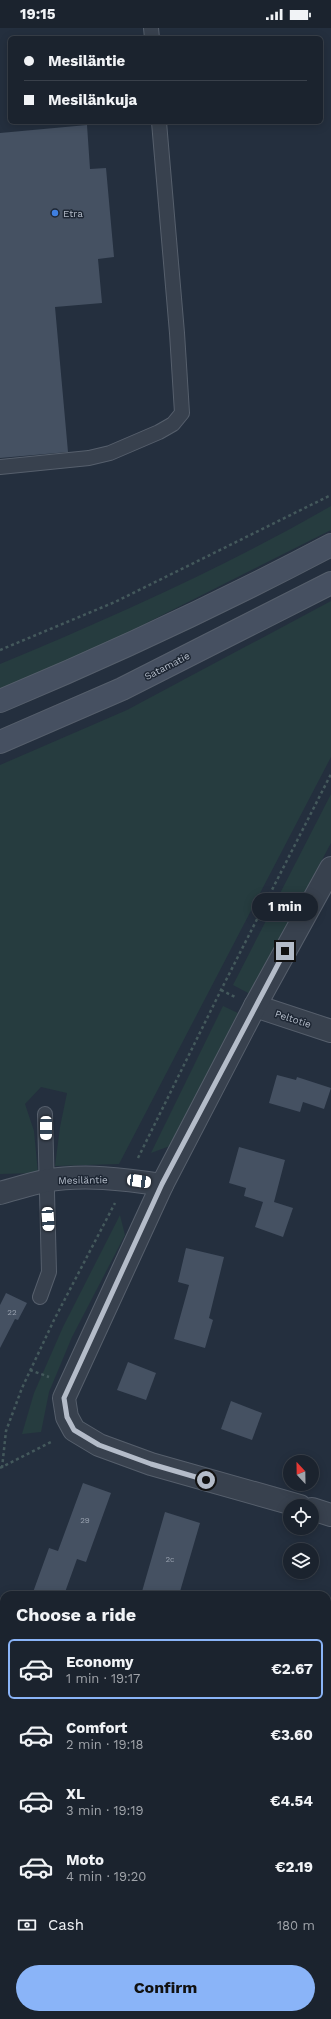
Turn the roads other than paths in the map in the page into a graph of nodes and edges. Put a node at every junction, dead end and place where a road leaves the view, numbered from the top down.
1 (159, 124) edge
2 (0, 467) edge
3 (331, 545) edge
4 (331, 583) edge
5 (0, 701) edge
6 (0, 742) edge
7 (331, 868) edge
8 (255, 1006) junction
9 (331, 1031) edge
10 (45, 1114) dead end
11 (46, 1181) junction
12 (162, 1184) junction
13 (0, 1193) edge
14 (40, 1297) dead end
15 (283, 1501) edge
16 (319, 1511) edge
17 (331, 1515) edge

1 - 2 lane
3 - 5 main road
4 - 6 main road, Satamatie
7 - 8 street
8 - 9 street, Peltotie
8 - 12 street
10 - 11 lane
11 - 12 street, Mesiläntie
11 - 13 street, Mesiläntie
11 - 14 lane
12 - 15 street
16 - 17 street

